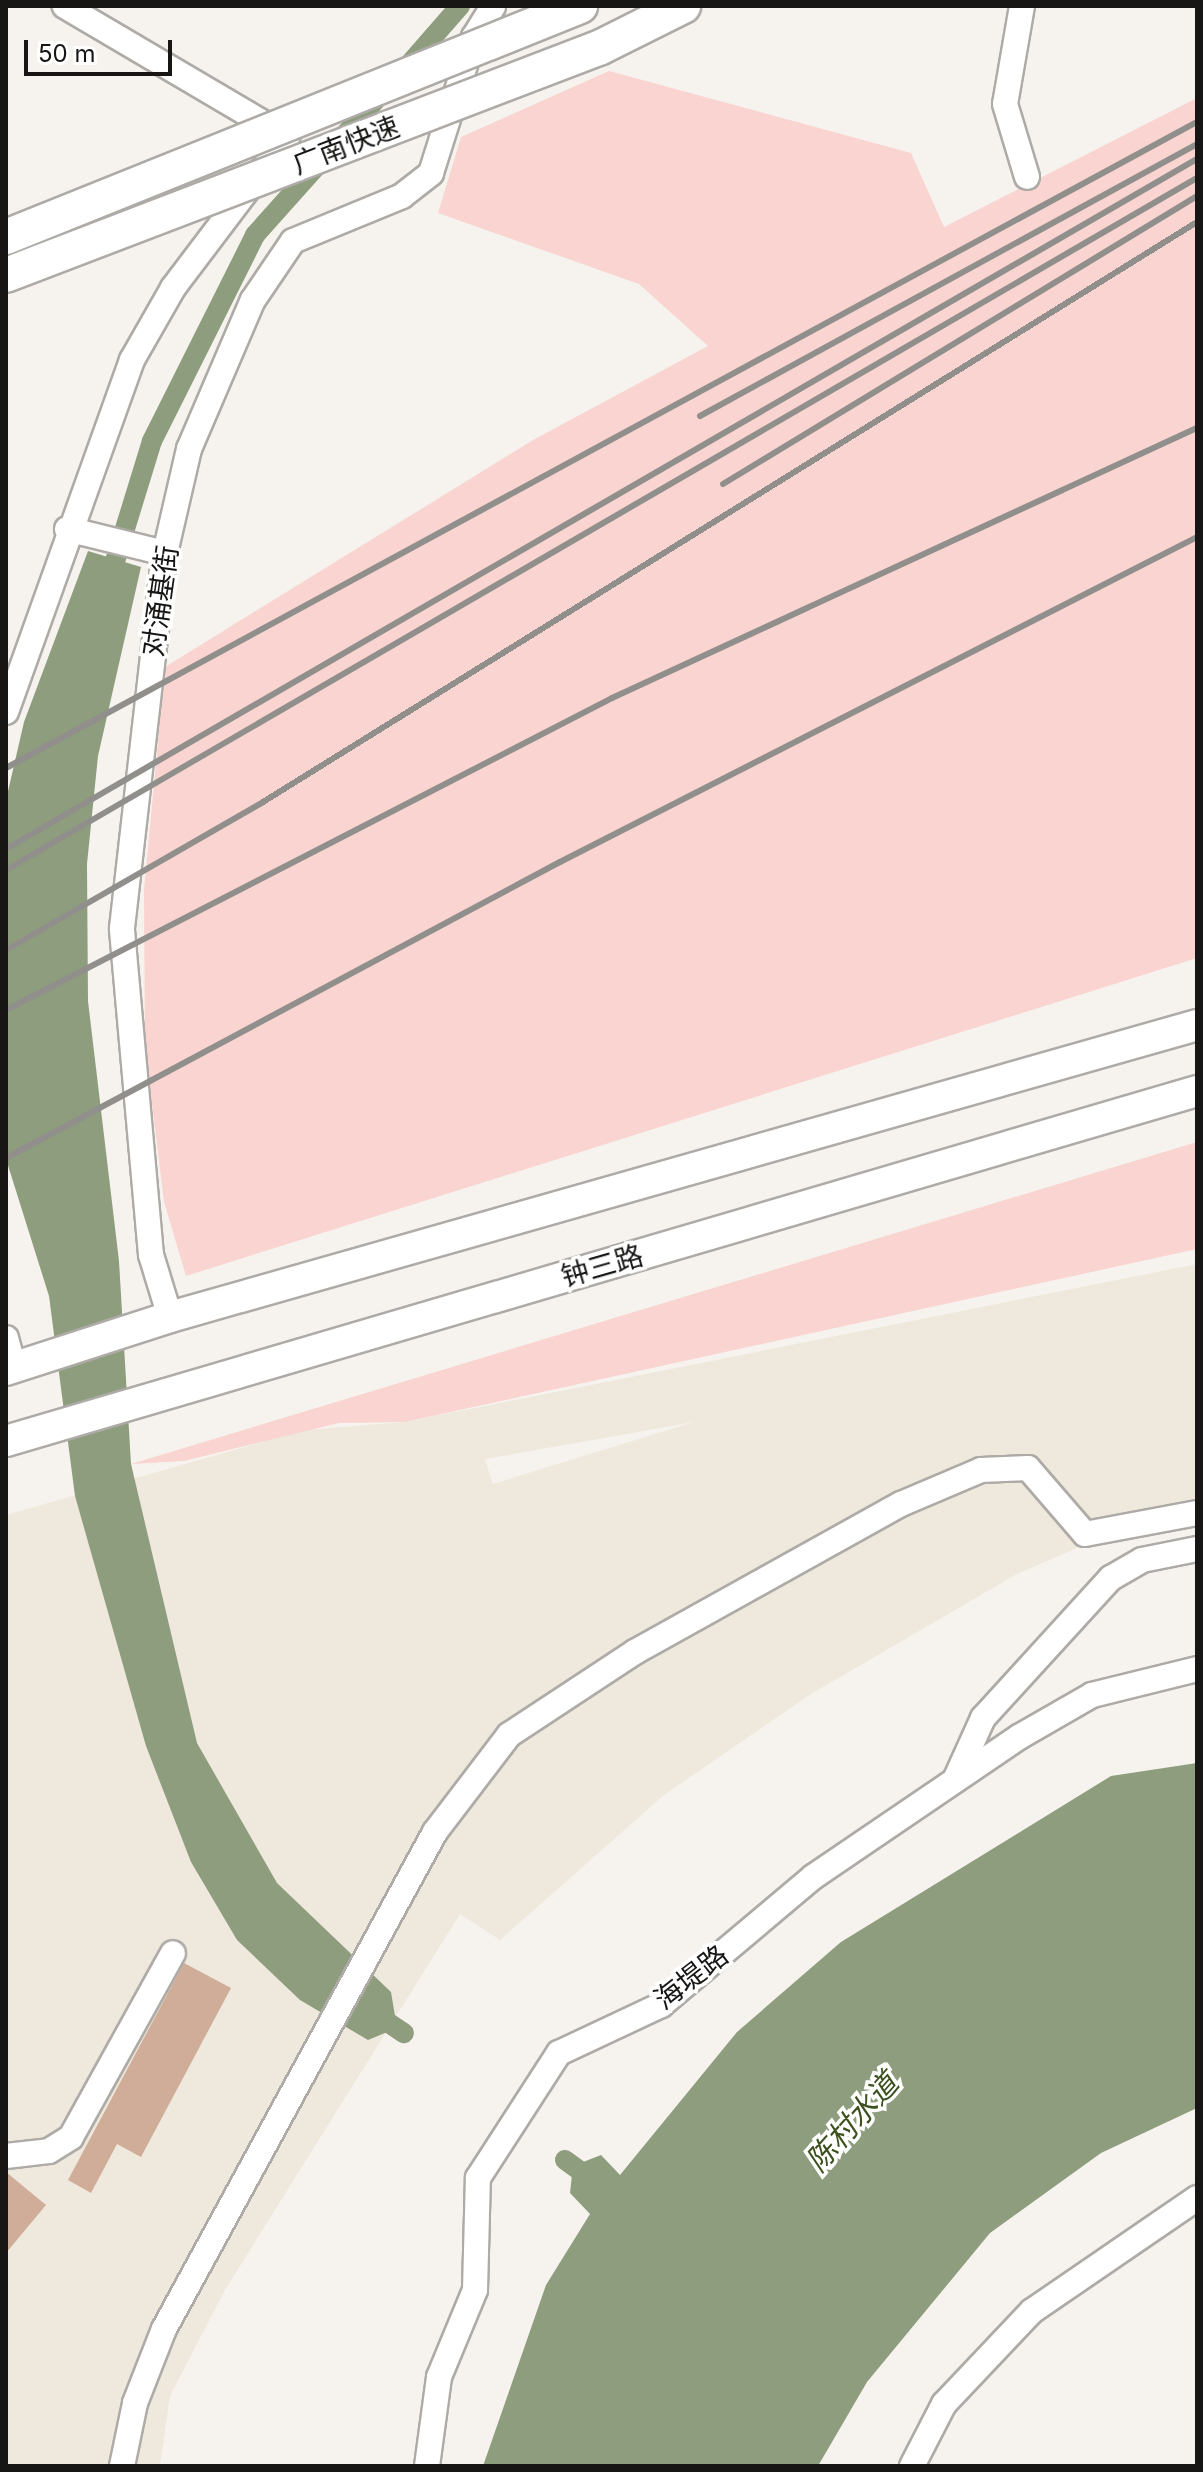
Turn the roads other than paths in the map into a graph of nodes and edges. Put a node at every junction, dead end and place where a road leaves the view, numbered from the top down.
1 (65, 6) edge
2 (493, 6) edge
3 (580, 6) edge
4 (683, 6) edge
5 (1022, 6) edge
6 (1027, 177) dead end
7 (6, 237) edge
8 (6, 275) edge
9 (67, 529) junction
10 (158, 552) junction
11 (6, 712) edge
12 (1197, 1025) edge
13 (1197, 1091) edge
14 (170, 1317) junction
15 (9, 1359) edge
16 (6, 1441) edge
17 (1197, 1513) edge
18 (1197, 1549) edge
19 (1197, 1669) edge
20 (953, 1782) junction
21 (173, 1953) dead end
22 (6, 2156) edge
23 (1197, 2198) edge
24 (122, 2466) edge
25 (427, 2466) edge
26 (912, 2466) edge

1 - 9 street
2 - 10 street, 对涌基街
3 - 7 highway, 广南快速, bridge
4 - 8 highway, 广南快速, bridge
5 - 6 street
9 - 10 street
9 - 11 street
10 - 14 street, 对涌基街
12 - 14 main road
13 - 16 main road, 钟三路
14 - 15 main road
17 - 24 street
18 - 20 street
19 - 20 street, 海堤路
20 - 25 street, 海堤路
21 - 22 street
23 - 26 street

